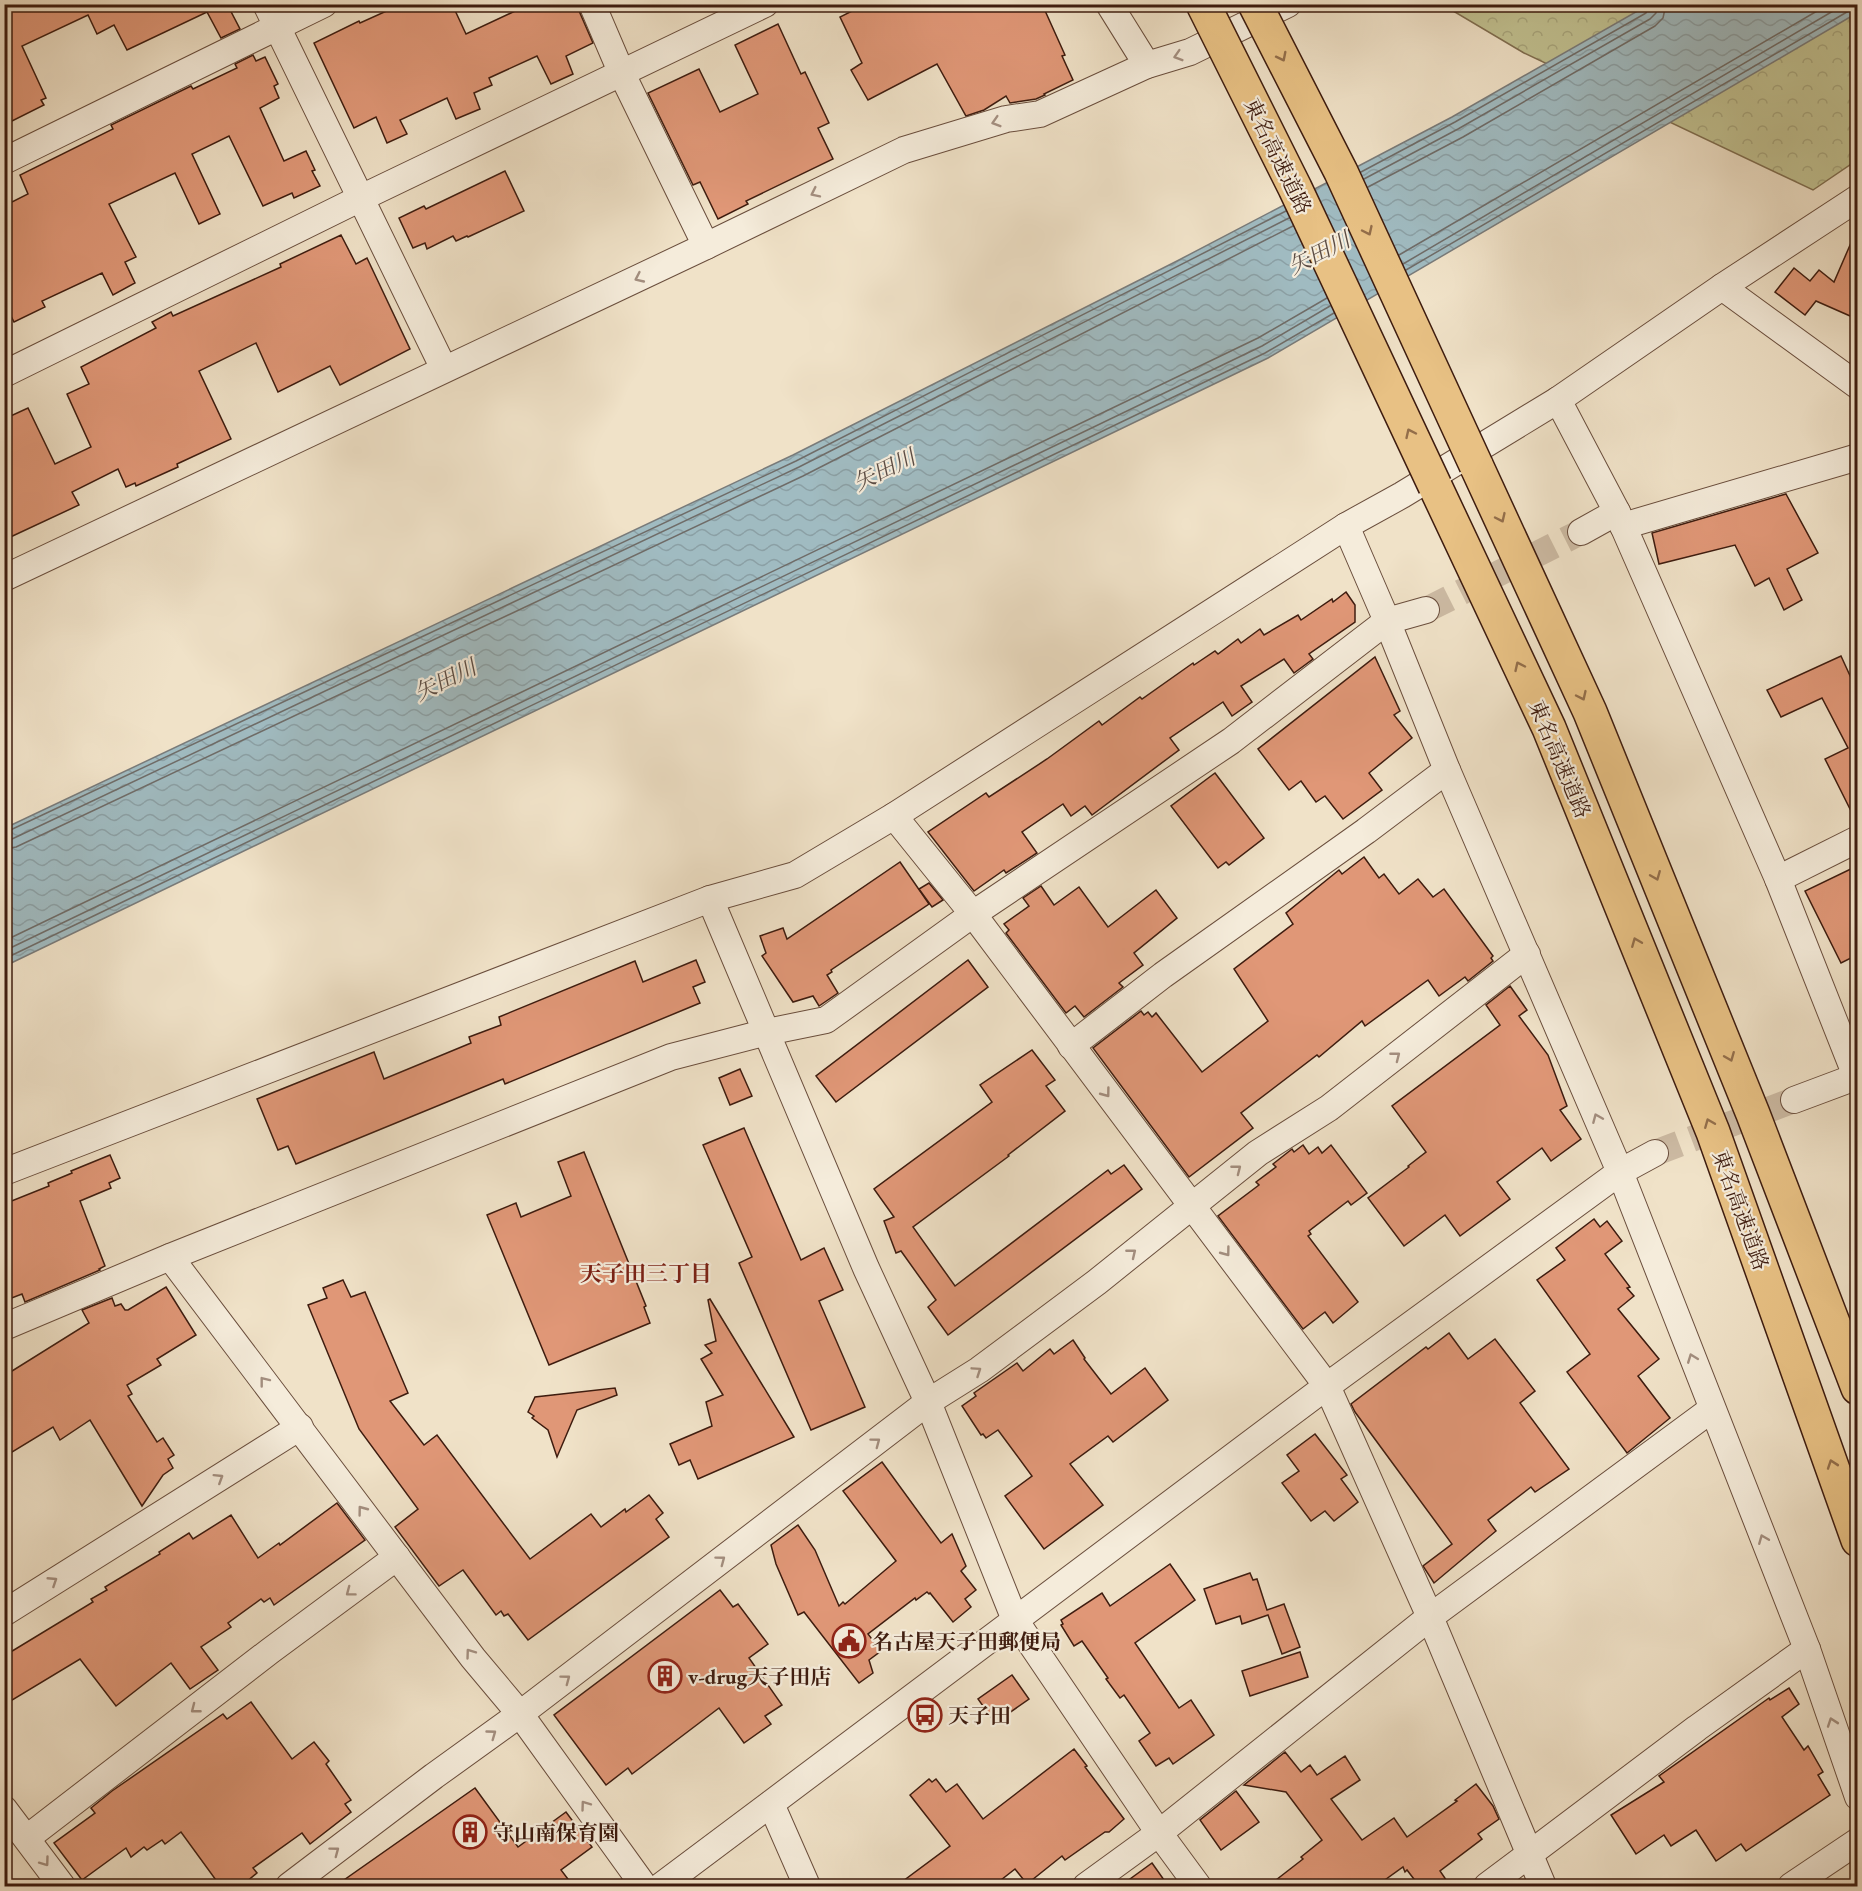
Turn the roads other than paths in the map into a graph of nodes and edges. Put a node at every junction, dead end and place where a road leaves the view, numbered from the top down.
1 (266, 4) edge
2 (324, 4) edge
3 (592, 4) edge
4 (765, 4) edge
5 (1109, 4) edge
6 (1203, 4) edge
7 (1255, 4) edge
8 (1288, 4) edge
9 (277, 27) junction
10 (1147, 65) junction
11 (622, 74) junction
12 (4, 161) edge
13 (361, 198) junction
14 (1857, 198) edge
15 (706, 246) junction
16 (1722, 287) junction
17 (444, 369) junction
18 (4, 374) edge
19 (1857, 386) edge
20 (1558, 400) junction
21 (1857, 457) edge
22 (1620, 519) junction
23 (1346, 526) junction
24 (1581, 532) tunnel mouth
25 (4, 578) edge
26 (1426, 610) tunnel mouth
27 (1387, 621) junction
28 (1447, 770) junction
29 (894, 816) junction
30 (1857, 839) edge
31 (1778, 879) junction
32 (710, 899) junction
33 (973, 914) junction
34 (1527, 954) junction
35 (767, 1032) junction
36 (1071, 1047) junction
37 (1857, 1078) edge
38 (1794, 1100) tunnel mouth
39 (1654, 1153) tunnel mouth
40 (4, 1172) edge
41 (1620, 1172) junction
42 (1191, 1205) junction
43 (170, 1257) junction
44 (4, 1327) edge
45 (1326, 1386) junction
46 (1857, 1388) edge
47 (928, 1402) junction
48 (1712, 1409) junction
49 (300, 1427) junction
50 (1857, 1539) edge
51 (397, 1557) junction
52 (4, 1614) edge
53 (1430, 1617) junction
54 (1015, 1620) junction
55 (1807, 1649) junction
56 (520, 1714) junction
57 (1857, 1797) edge
58 (771, 1804) junction
59 (4, 1809) edge
60 (1159, 1833) junction
61 (27, 1838) junction
62 (1857, 1841) edge
63 (1529, 1856) junction
64 (62, 1887) edge
65 (289, 1887) edge
66 (644, 1887) edge
67 (662, 1887) edge
68 (807, 1887) edge
69 (1086, 1887) edge
70 (1198, 1887) edge
71 (1487, 1887) edge
72 (1543, 1887) edge
73 (1791, 1887) edge

1 - 9 street
2 - 9 street
3 - 11 street
4 - 11 street
5 - 10 street
50 -> 6 highway, 東名高速道路, bridge
7 -> 46 highway, bridge
8 -> 10 street
9 - 12 street
9 - 13 street
10 -> 15 street
11 - 13 street
11 - 15 street
13 - 17 street
13 - 18 street
14 - 16 street
15 -> 17 street
16 - 19 street
16 - 20 street
17 - 25 street
20 - 22 street
20 - 23 street
21 - 22 street
22 - 24 street
22 - 31 street
23 - 27 street
23 - 29 street
26 - 27 street
27 - 28 street
27 - 33 street
28 - 34 street
28 - 36 street
29 - 32 street
29 - 33 street
30 - 31 street
31 - 37 street
32 - 35 street
32 - 40 street
33 - 35 street
33 - 36 street
41 -> 34 street
42 -> 34 street
35 - 43 street
35 - 47 street
36 -> 42 street
37 - 38 street
39 - 41 street
41 - 45 street
48 -> 41 street
42 -> 45 street
47 -> 42 street
43 - 44 street
49 -> 43 street
45 - 53 street
45 - 54 street
47 - 54 street
56 -> 47 street
48 - 53 street
55 -> 48 street
51 -> 49 street
52 -> 49 street
56 -> 51 street
51 -> 61 street
53 - 60 street
53 - 63 street
54 - 58 street
54 - 60 street
57 -> 55 street
55 - 63 street
65 -> 56 street
66 -> 56 street
58 - 67 street
58 - 68 street
59 - 61 street
60 - 69 street
60 - 70 street
61 -> 64 street
62 - 73 street
63 - 71 street
63 - 72 street

